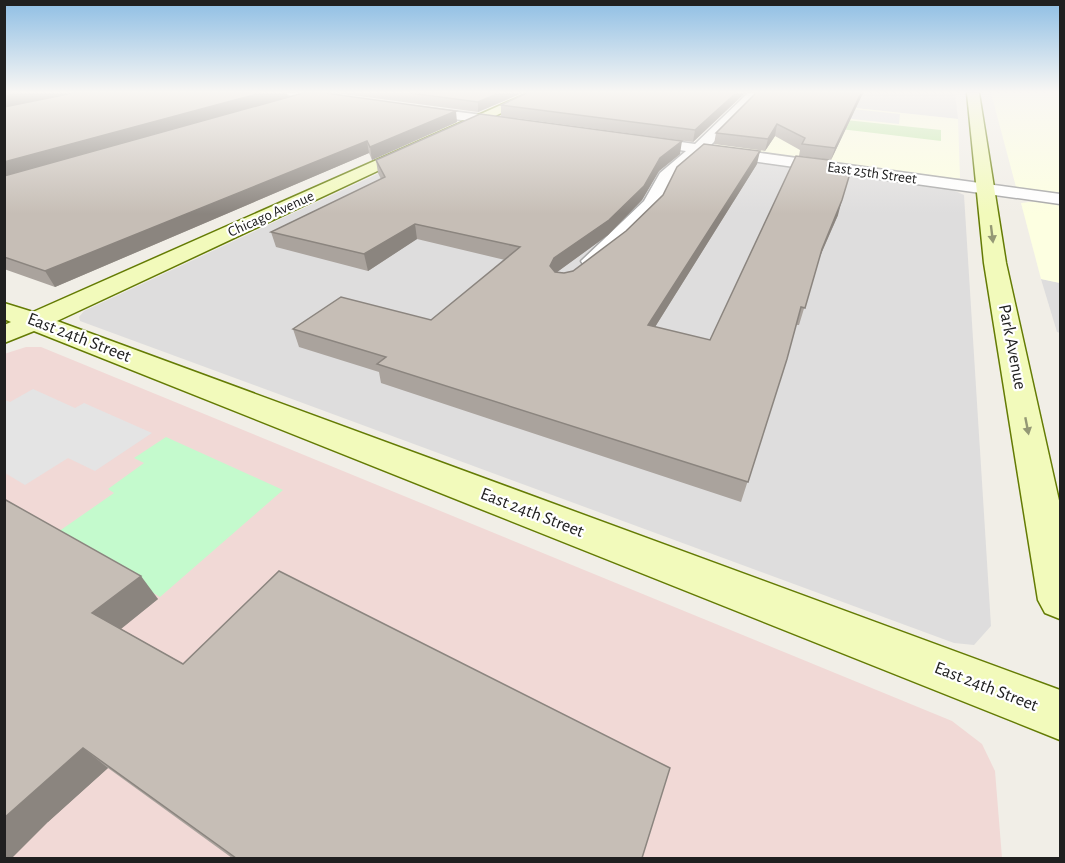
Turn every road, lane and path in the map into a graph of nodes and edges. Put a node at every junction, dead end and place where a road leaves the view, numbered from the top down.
1 (445, 133) edge
2 (714, 133) edge
3 (978, 133) edge
4 (619, 138) edge
5 (699, 148) junction
6 (986, 189) junction
7 (1060, 199) edge
8 (579, 271) edge
9 (15, 322) edge
10 (1060, 600) edge
11 (1060, 716) edge

1 - 9 street, Chicago Avenue
2 - 5 street
3 - 6 street, Park Avenue
4 - 5 street, East 25th Street
5 - 6 street, East 25th Street
5 - 8 street
6 - 7 street, East 25th Street
6 -> 10 street, Park Avenue
9 - 11 street, East 24th Street

